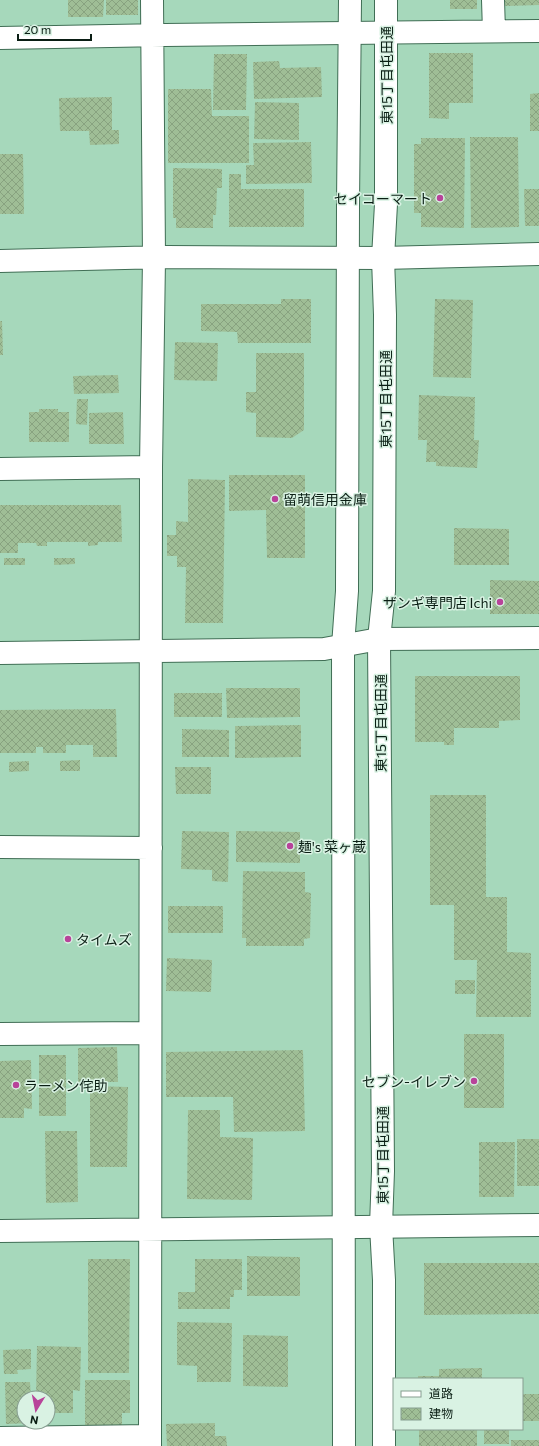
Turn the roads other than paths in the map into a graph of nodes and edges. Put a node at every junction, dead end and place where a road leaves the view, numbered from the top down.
1 (152, 0) edge
2 (350, 0) edge
3 (386, 0) edge
4 (494, 0) edge
5 (494, 31) junction
6 (539, 31) edge
7 (350, 33) junction
8 (386, 33) junction
9 (152, 35) junction
10 (0, 38) edge
11 (539, 254) edge
12 (348, 257) junction
13 (154, 258) junction
14 (383, 258) junction
15 (0, 261) edge
16 (151, 467) junction
17 (0, 468) edge
18 (539, 638) edge
19 (379, 639) junction
20 (343, 646) junction
21 (152, 651) junction
22 (0, 653) edge
23 (0, 848) edge
24 (151, 848) junction
25 (150, 1033) junction
26 (0, 1034) edge
27 (539, 1224) edge
28 (381, 1226) junction
29 (344, 1227) junction
30 (150, 1229) junction
31 (0, 1231) edge
32 (0, 1438) edge
33 (150, 1441) edge
34 (344, 1446) edge
35 (384, 1446) edge

1 - 9 street
2 - 7 street
3 - 8 street, 東15丁目屯田通
4 - 5 street
5 - 6 street
5 - 8 street
7 - 8 street
7 - 9 street
7 - 12 street
8 - 14 street, 東15丁目屯田通
9 - 10 street
9 - 13 street
11 - 14 street
12 - 13 street
12 - 14 street
12 - 20 street
13 - 15 street
13 - 16 street
14 - 19 street, 東15丁目屯田通
16 - 17 street
16 - 21 street
18 - 19 street
19 - 20 street
19 - 28 street, 東15丁目屯田通
20 - 21 street
20 - 29 street
21 - 22 street
21 - 24 street
23 - 24 street
24 - 25 street
25 - 26 street
25 - 30 street
27 - 28 street
28 - 29 street
28 - 35 street, 東15丁目屯田通
29 - 30 street
29 - 34 street
30 - 31 street
30 - 33 street
32 - 33 street

